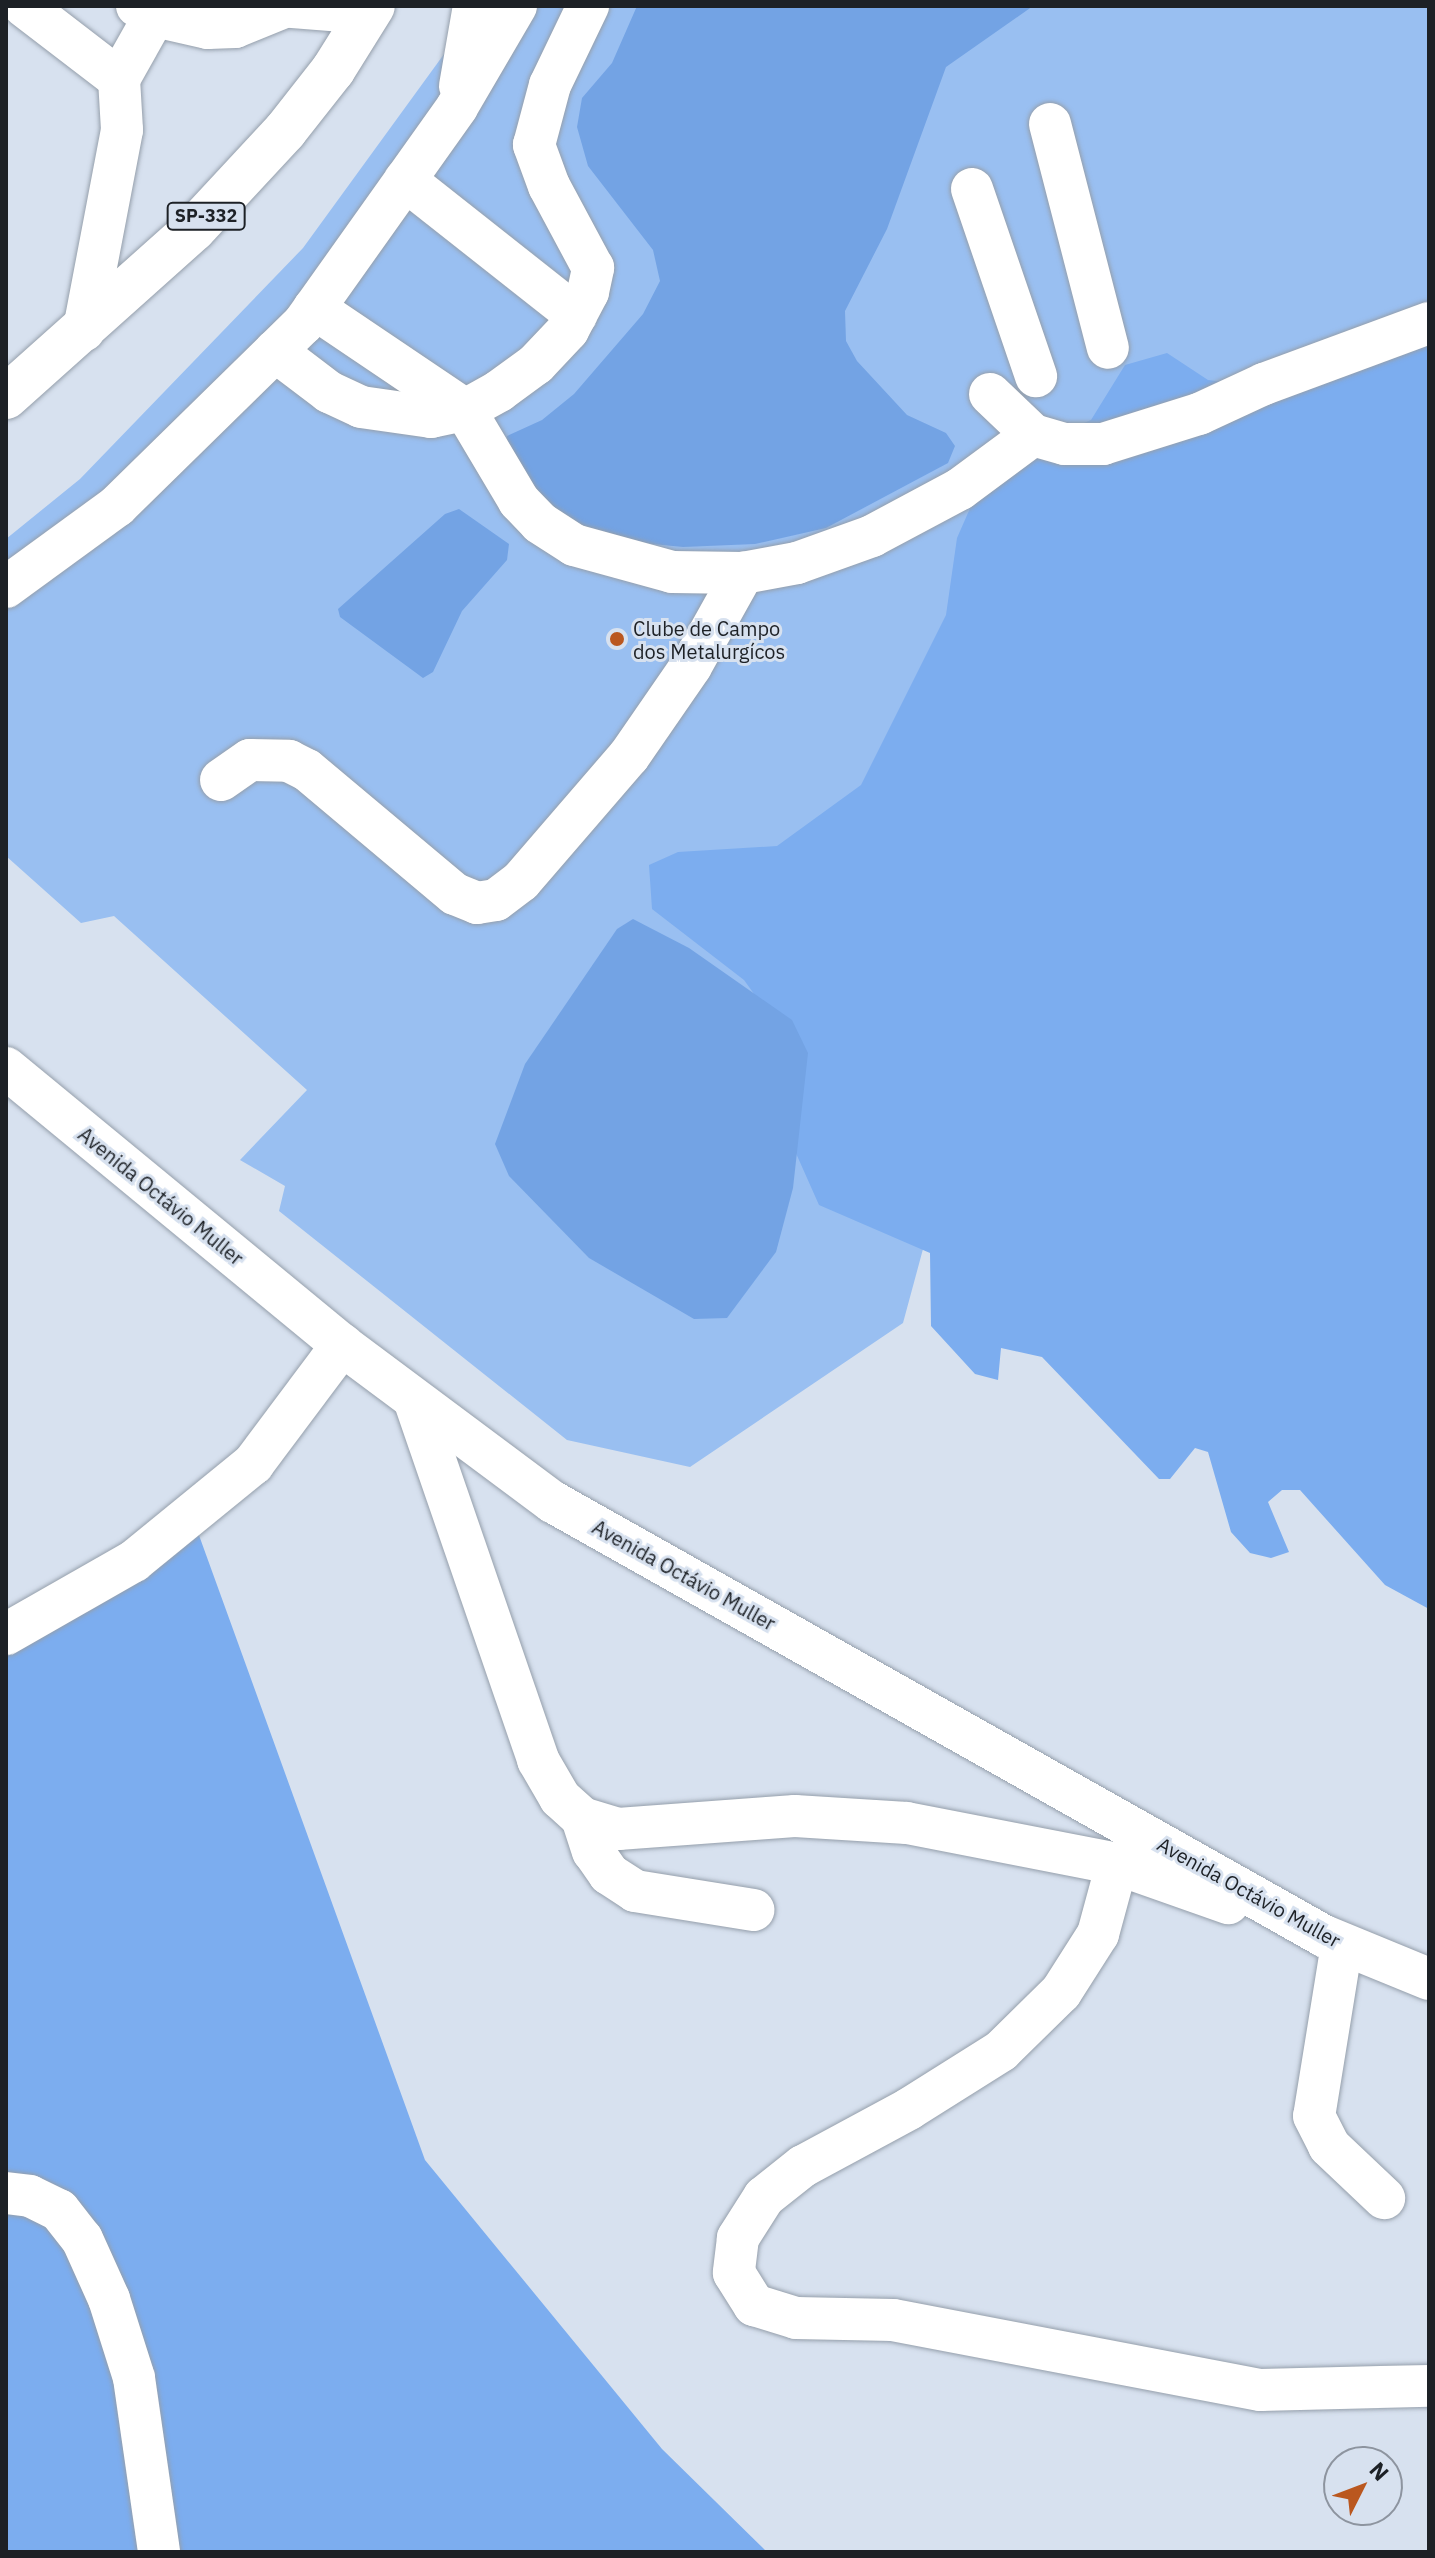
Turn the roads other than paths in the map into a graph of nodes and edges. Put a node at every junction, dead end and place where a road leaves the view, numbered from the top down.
1 (24, 6) edge
2 (474, 6) edge
3 (516, 6) edge
4 (588, 6) edge
5 (281, 7) edge
6 (151, 9) edge
7 (371, 10) edge
8 (119, 79) junction
9 (457, 107) junction
10 (1050, 124) dead end
11 (405, 180) junction
12 (972, 189) dead end
13 (314, 308) junction
14 (576, 315) junction
15 (1429, 323) edge
16 (84, 330) junction
17 (1108, 348) dead end
18 (275, 351) junction
19 (1036, 376) dead end
20 (990, 394) dead end
21 (6, 397) edge
22 (465, 410) junction
23 (1033, 435) junction
24 (743, 573) junction
25 (6, 587) edge
26 (221, 780) dead end
27 (6, 1068) edge
28 (342, 1345) junction
29 (415, 1402) junction
30 (6, 1634) edge
31 (582, 1818) junction
32 (1117, 1864) junction
33 (753, 1910) dead end
34 (1333, 1940) junction
35 (1429, 1979) edge
36 (6, 2193) edge
37 (1384, 2198) dead end
38 (1429, 2386) edge
39 (159, 2552) edge

1 - 8 street
2 - 9 street
3 - 9 street
4 - 14 street
5 - 6 street
5 - 7 street
6 - 8 street
7 - 16 main road, SP-332
8 - 16 street
9 - 11 street
10 - 17 street
11 - 13 street
11 - 14 street
12 - 19 street
13 - 18 street
13 - 22 street
14 - 22 street
15 - 23 street
16 - 21 main road, SP-332
18 - 22 street
18 - 25 street
20 - 23 street
22 - 24 street
23 - 24 street
24 - 26 street
27 - 28 street, Avenida Octávio Muller
28 - 29 street, Avenida Octávio Muller
28 - 30 street
29 - 31 street
29 - 34 street, Avenida Octávio Muller
31 - 32 street
31 - 33 street
32 - 34 street
32 - 38 street
34 - 35 street, Avenida Octávio Muller
34 - 37 street
36 - 39 street

